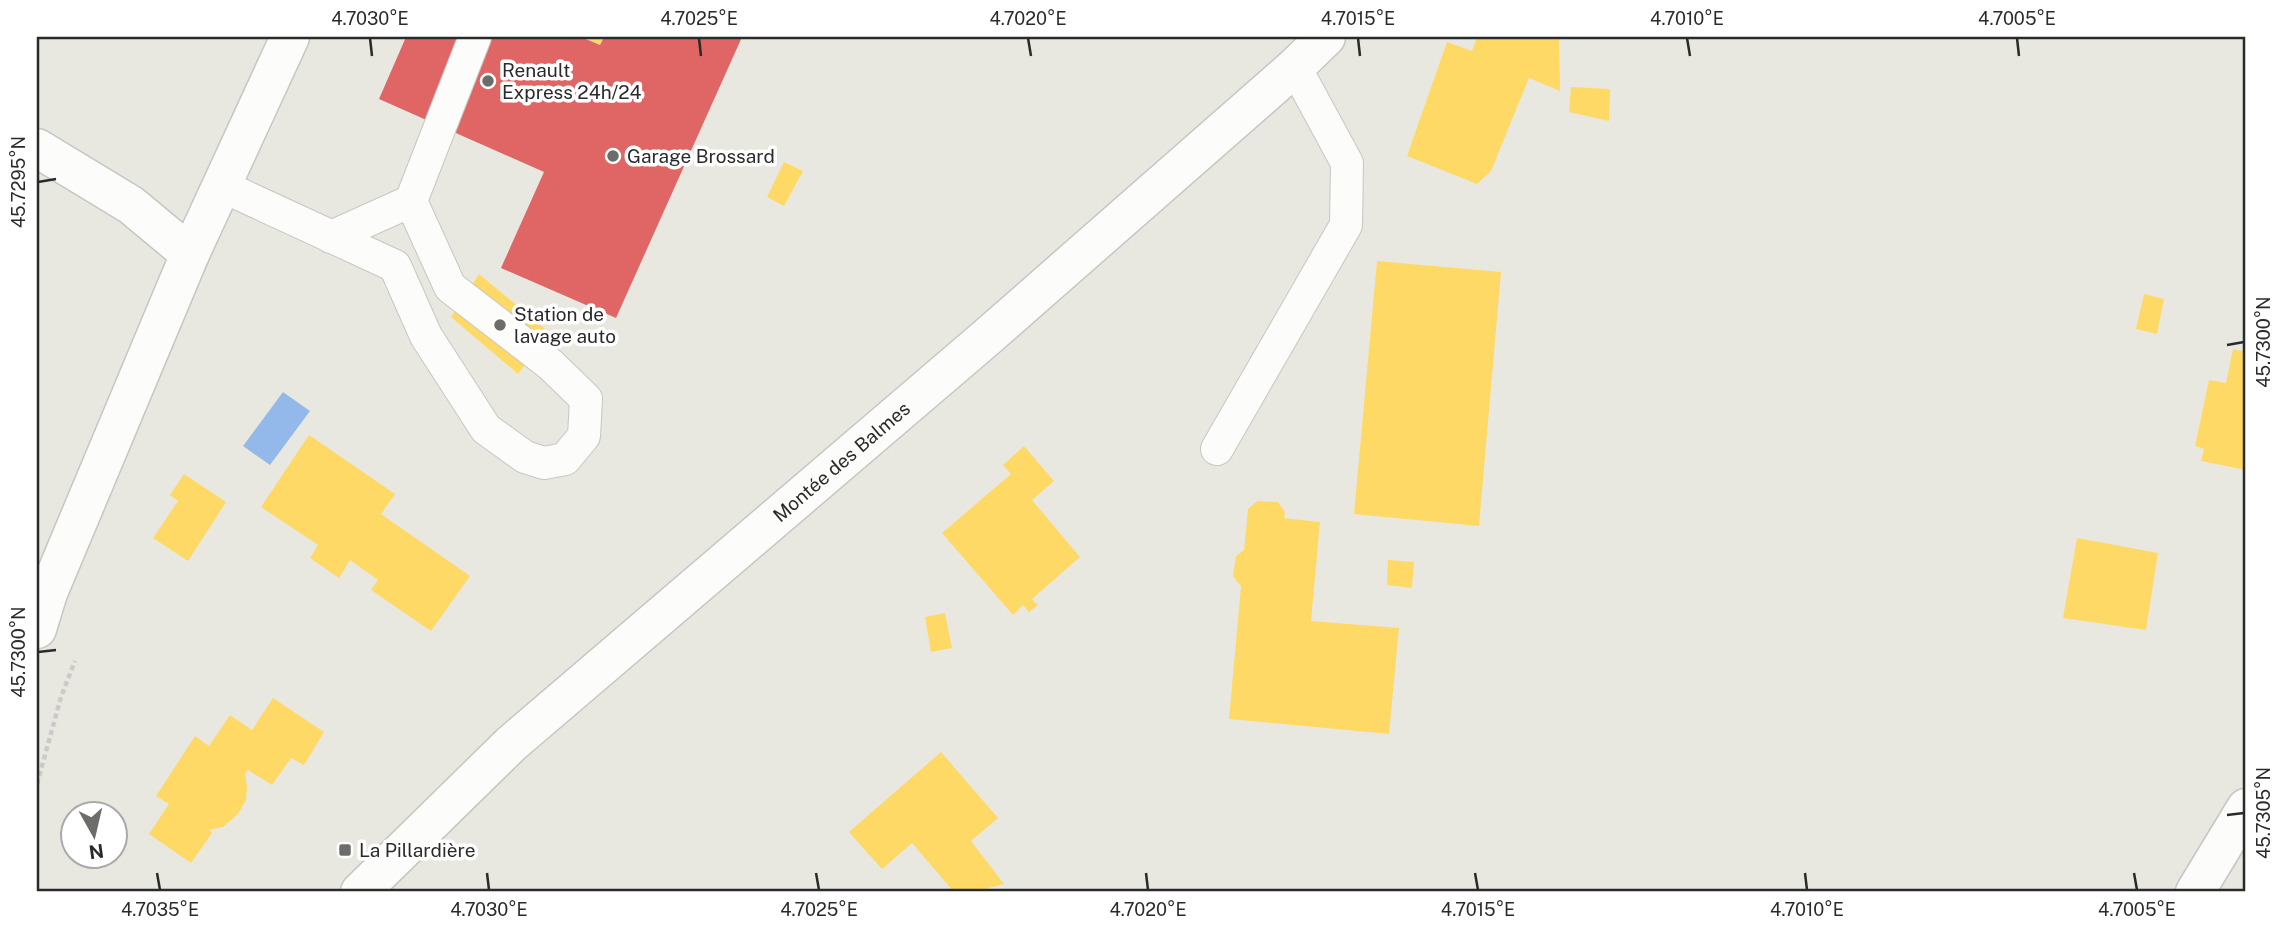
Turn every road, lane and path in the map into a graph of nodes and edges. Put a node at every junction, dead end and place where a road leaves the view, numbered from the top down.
1 (290, 37) edge
2 (475, 37) edge
3 (1326, 37) edge
4 (1296, 67) junction
5 (37, 148) edge
6 (222, 186) junction
7 (411, 201) junction
8 (331, 237) junction
9 (190, 254) junction
10 (1217, 449) dead end
11 (37, 629) edge
12 (2246, 808) edge
13 (360, 892) edge
14 (2195, 892) edge

1 - 6 street
2 - 7 lane
3 - 4 street, Montée des Balmes
4 - 10 lane
4 - 13 street, Montée des Balmes
5 - 9 street
6 - 8 lane
6 - 9 street
7 - 8 lane
7 - 8 lane
9 - 11 street
12 - 14 street

